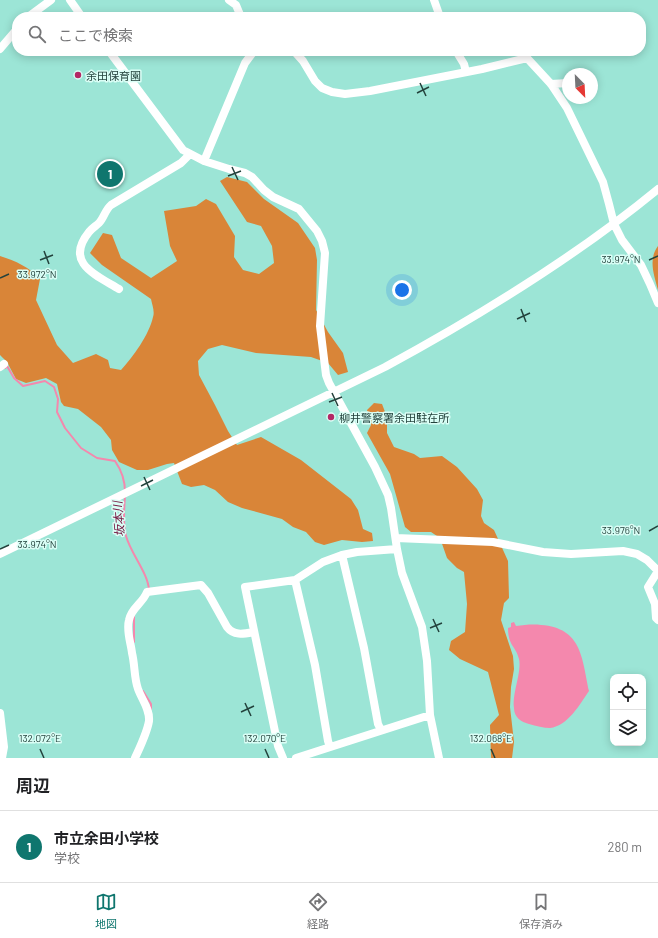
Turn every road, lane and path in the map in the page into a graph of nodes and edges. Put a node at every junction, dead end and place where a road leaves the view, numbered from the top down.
1 (51, 0) edge
2 (70, 0) edge
3 (229, 0) edge
4 (434, 0) edge
5 (35, 12) edge
6 (78, 12) edge
7 (239, 12) edge
8 (438, 12) edge
9 (12, 35) edge
10 (0, 49) edge
11 (113, 56) edge
12 (249, 56) edge
13 (298, 56) edge
14 (459, 56) edge
15 (466, 72) junction
16 (562, 83) edge
17 (551, 84) junction
18 (190, 154) junction
19 (204, 161) junction
20 (658, 189) edge
21 (614, 224) junction
22 (119, 289) dead end
23 (658, 304) edge
24 (334, 392) junction
25 (396, 538) junction
26 (397, 549) junction
27 (0, 554) edge
28 (342, 555) junction
29 (658, 571) edge
30 (294, 580) junction
31 (658, 620) edge
32 (254, 632) junction
33 (0, 713) edge
34 (430, 715) junction
35 (381, 730) junction
36 (330, 747) junction
37 (2, 758) edge
38 (135, 758) edge
39 (283, 758) edge
40 (296, 758) edge
41 (439, 758) edge

1 - 5 street
2 - 6 street
3 - 7 street
4 - 8 street
9 - 10 street
11 - 18 street
12 - 19 street
13 - 15 street
14 - 15 street
15 - 17 street
16 - 17 street
17 - 21 street
18 - 19 street
18 - 22 street
19 - 24 street
20 - 21 street
21 - 23 street
21 - 24 street
24 - 25 street
24 - 27 street
25 - 26 street
25 - 29 street
26 - 28 street
26 - 34 street
28 - 30 street
28 - 35 street
29 - 31 street
30 - 32 street
30 - 36 street
32 - 38 street
32 - 39 street
33 - 37 street
34 - 35 street
34 - 41 street
35 - 36 street
36 - 40 street

